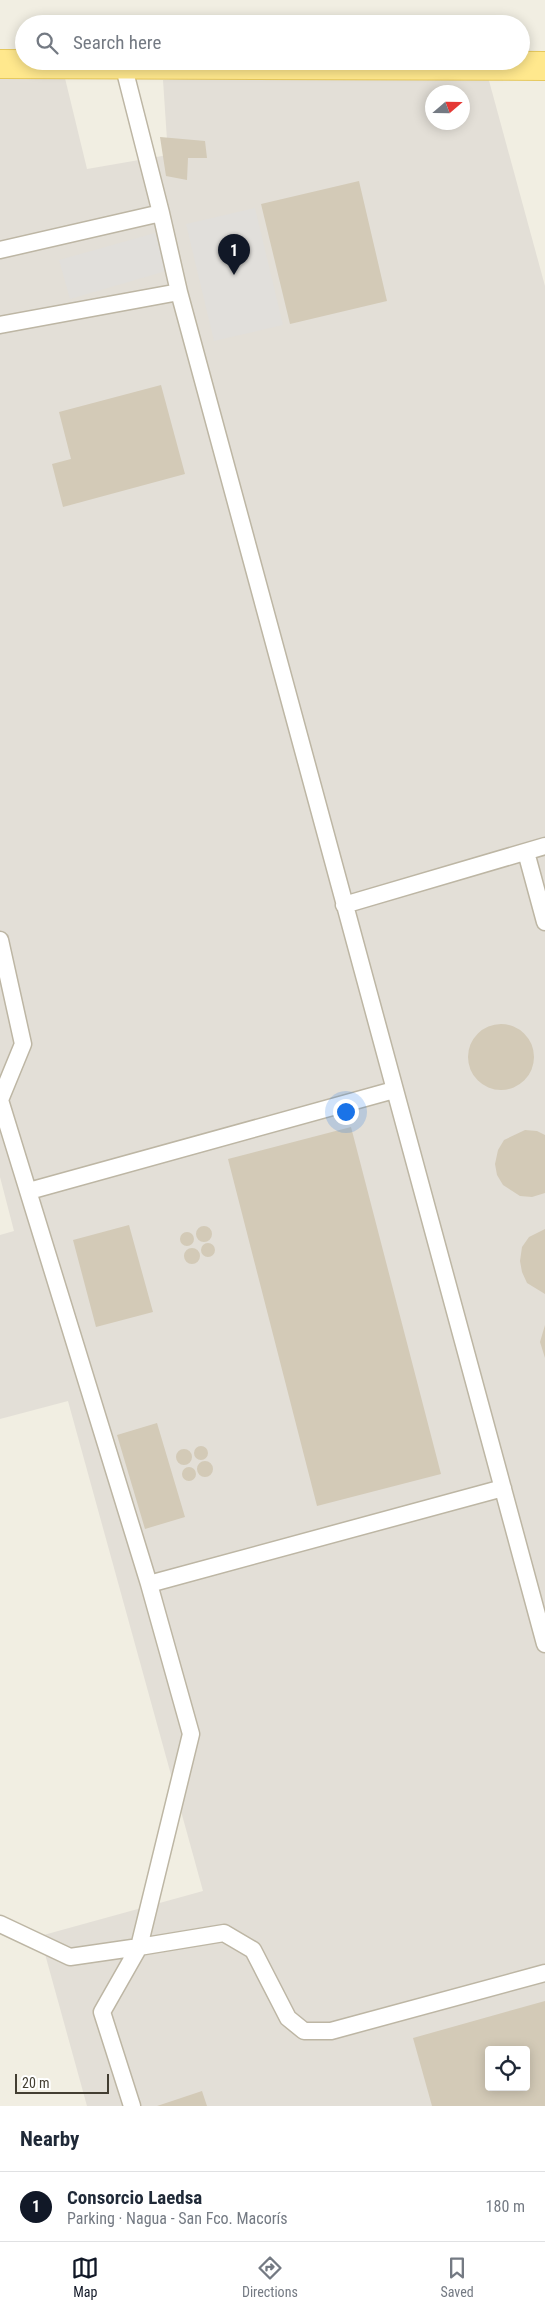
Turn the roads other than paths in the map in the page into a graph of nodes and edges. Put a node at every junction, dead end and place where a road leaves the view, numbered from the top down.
1 (0, 64) edge
2 (15, 64) edge
3 (530, 66) edge
4 (545, 66) edge
5 (126, 70) edge
6 (161, 212) junction
7 (0, 250) edge
8 (179, 292) junction
9 (0, 325) edge
10 (545, 846) edge
11 (526, 852) junction
12 (344, 905) junction
13 (545, 922) edge
14 (0, 940) edge
15 (394, 1090) junction
16 (30, 1191) junction
17 (502, 1488) junction
18 (149, 1584) junction
19 (545, 1644) edge
20 (0, 1924) edge
21 (139, 1947) junction
22 (545, 1973) edge
23 (132, 2106) edge

1 - 2 main road
3 - 4 main road
5 - 6 lane
6 - 7 lane
6 - 8 lane
8 - 9 lane
8 - 12 lane
10 - 11 lane
11 - 12 lane
11 - 13 lane
12 - 15 lane
14 - 16 lane
15 - 16 lane
15 - 17 lane
16 - 18 lane
17 - 18 lane
17 - 19 lane
18 - 21 lane
20 - 21 lane
21 - 22 lane
21 - 23 lane

